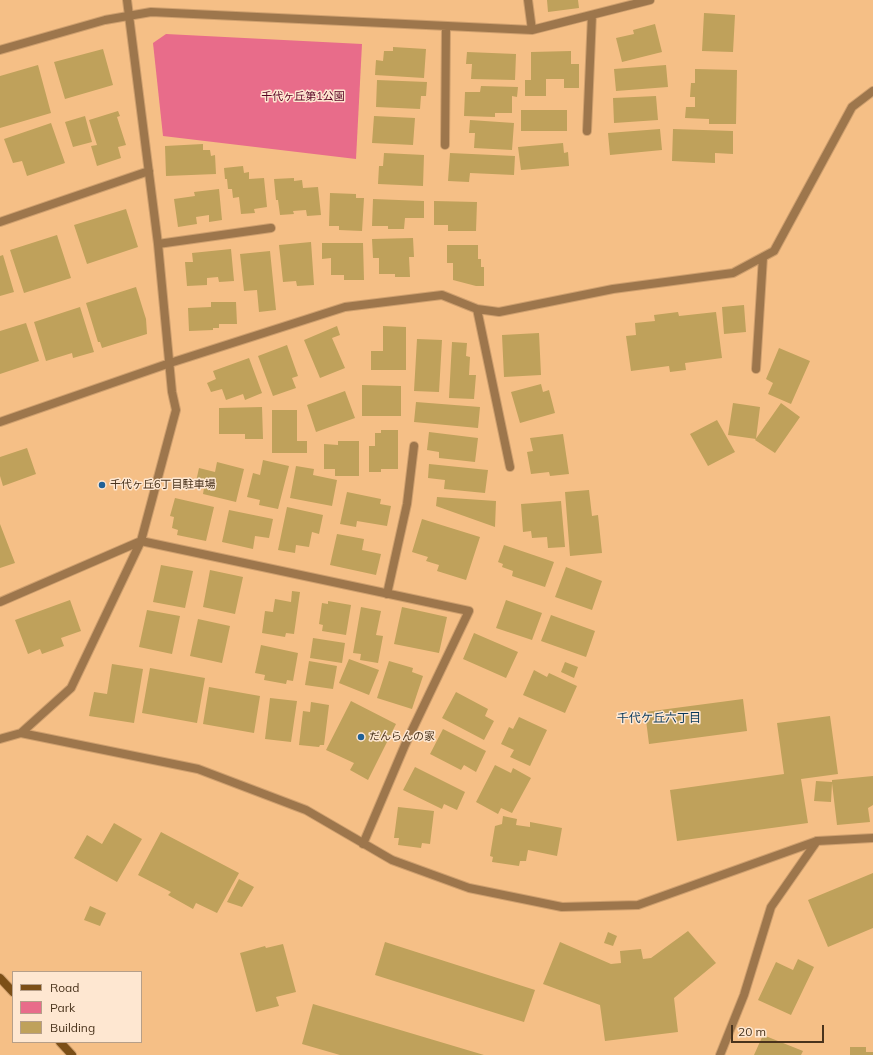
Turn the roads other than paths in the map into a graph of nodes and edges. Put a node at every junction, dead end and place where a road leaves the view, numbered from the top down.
1 (127, 0) edge
2 (528, 0) edge
3 (650, 0) edge
4 (129, 15) junction
5 (592, 15) junction
6 (446, 27) junction
7 (532, 30) junction
8 (0, 50) edge
9 (873, 91) edge
10 (587, 131) dead end
11 (445, 145) dead end
12 (149, 171) junction
13 (0, 222) edge
14 (271, 228) dead end
15 (158, 244) junction
16 (763, 257) junction
17 (476, 309) junction
18 (170, 363) junction
19 (756, 369) dead end
20 (0, 422) edge
21 (414, 446) dead end
22 (510, 467) dead end
23 (141, 541) junction
24 (387, 594) junction
25 (0, 602) edge
26 (21, 733) junction
27 (0, 739) edge
28 (873, 838) edge
29 (817, 841) junction
30 (363, 844) junction
31 (0, 978) edge
32 (12, 991) edge
33 (61, 1043) edge
34 (72, 1055) edge
35 (720, 1055) edge

1 - 4 street
2 - 7 street
3 - 5 street
4 - 6 street
4 - 8 street
4 - 12 street
5 - 7 street
5 - 10 street
6 - 7 street
6 - 11 street
9 - 16 street
12 - 13 street
12 - 15 street
14 - 15 street
15 - 18 street
16 - 17 street
16 - 19 street
17 - 18 street
17 - 22 street
18 - 20 street
18 - 23 street
21 - 24 street
23 - 24 street
23 - 25 street
23 - 26 street
24 - 30 street
26 - 27 street
26 - 30 street
28 - 29 street
29 - 30 street
29 - 35 street
31 - 32 street
33 - 34 street

